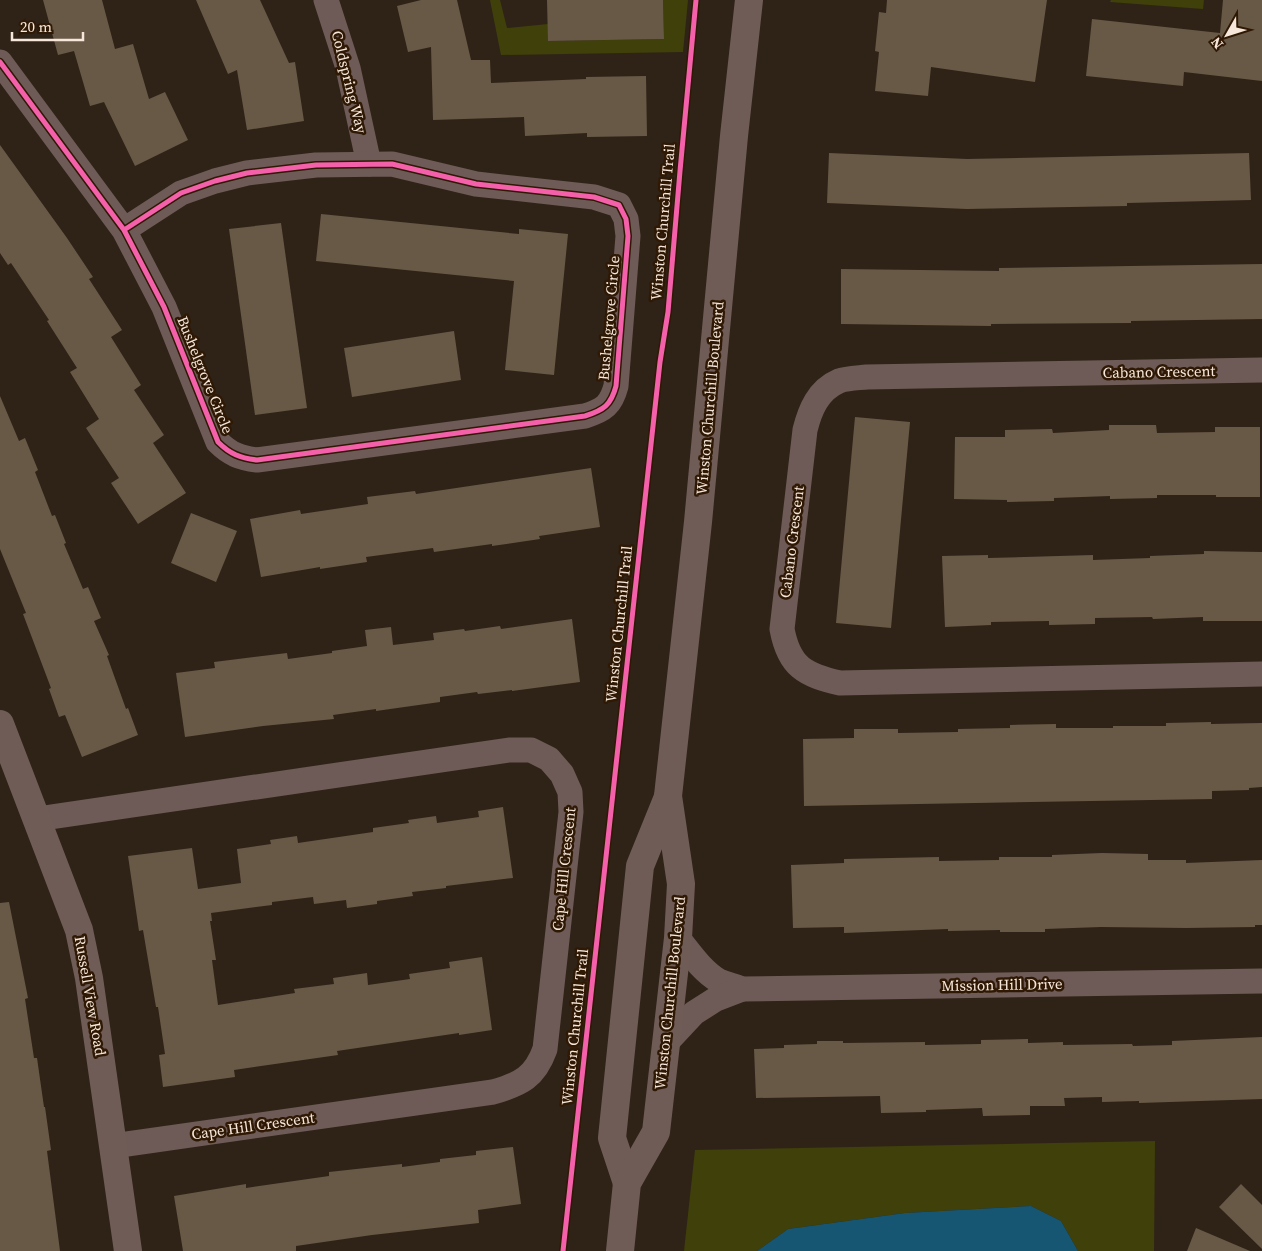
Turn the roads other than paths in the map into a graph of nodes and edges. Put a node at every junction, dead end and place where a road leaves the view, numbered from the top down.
1 (326, 0) edge
2 (749, 0) edge
3 (0, 62) edge
4 (369, 164) junction
5 (124, 230) junction
6 (1262, 370) edge
7 (1262, 674) edge
8 (0, 724) edge
9 (668, 796) junction
10 (37, 819) junction
11 (678, 938) junction
12 (1262, 981) edge
13 (742, 989) junction
14 (666, 1043) junction
15 (113, 1146) junction
16 (627, 1183) junction
17 (128, 1251) edge
18 (620, 1251) edge

1 - 4 street, Coldspring Way
2 - 9 main road, Winston Churchill Boulevard
3 - 5 street, Bushelgrove Circle
4 - 5 street, Bushelgrove Circle
4 - 5 street, Bushelgrove Circle
6 - 7 street, Cabano Crescent
8 - 10 main road, Russell View Road
9 - 11 main road, Winston Churchill Boulevard
9 - 16 main road, Winston Churchill Boulevard
10 - 15 main road, Russell View Road
10 - 15 street, Cape Hill Crescent
11 - 13 street, Mission Hill Drive
11 - 14 main road, Winston Churchill Boulevard
12 - 13 street, Mission Hill Drive
13 - 14 street, Mission Hill Drive
14 - 16 main road, Winston Churchill Boulevard
15 - 17 main road, Russell View Road
16 - 18 main road, Winston Churchill Boulevard

